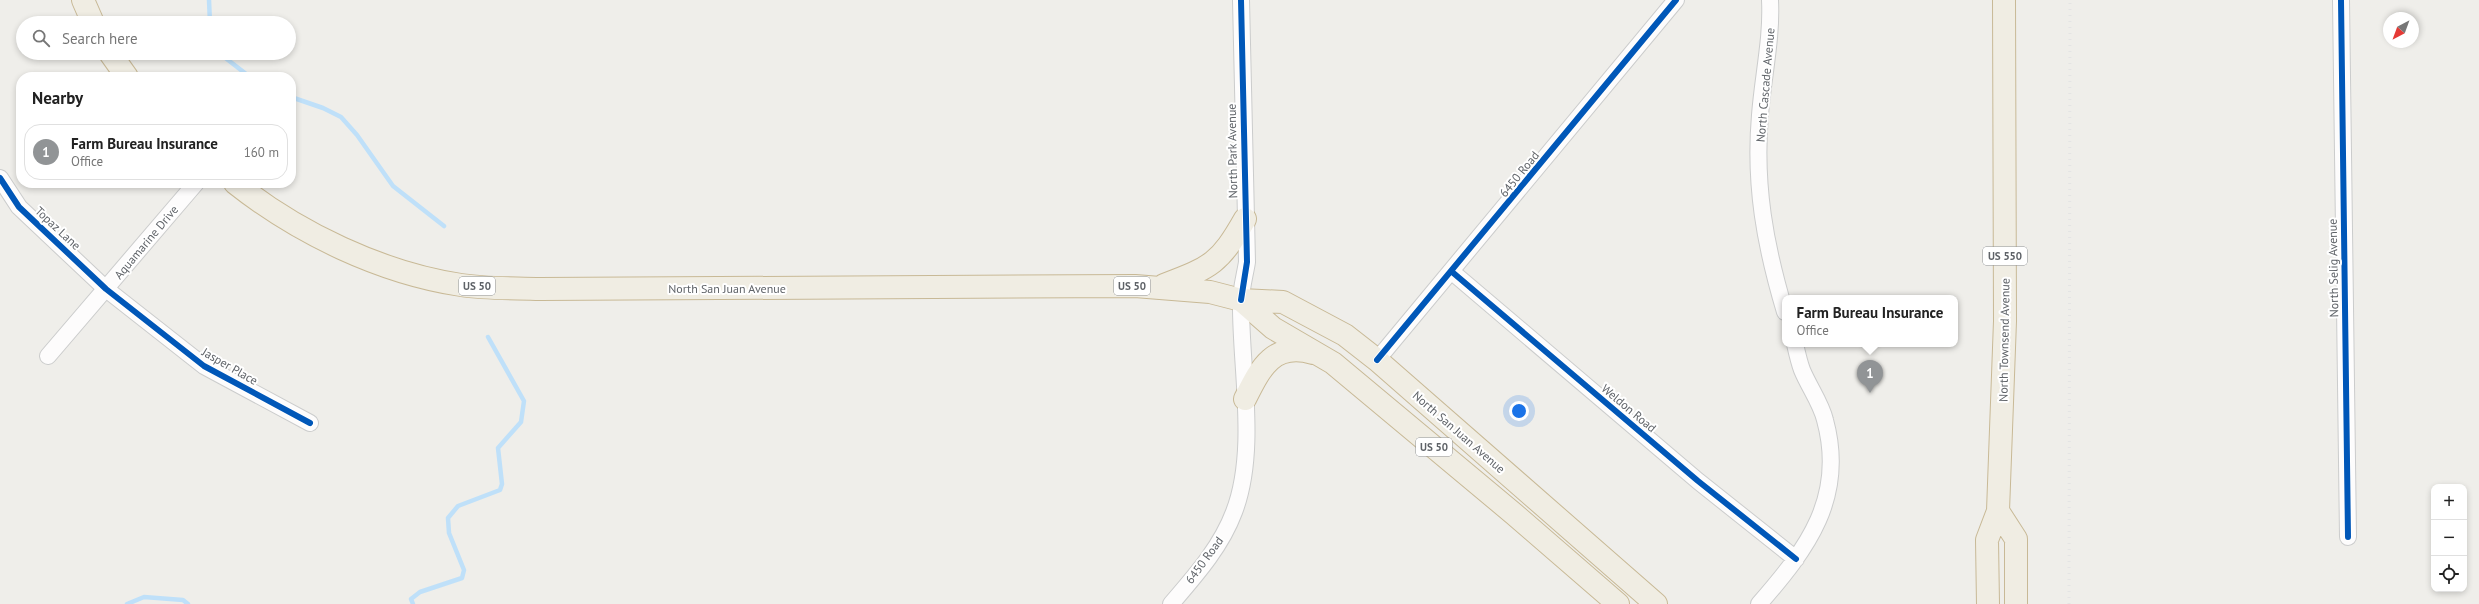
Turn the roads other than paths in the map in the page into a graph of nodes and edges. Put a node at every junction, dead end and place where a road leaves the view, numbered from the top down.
1 (83, 0) edge
2 (1242, 0) edge
3 (1676, 0) edge
4 (1770, 0) edge
5 (2004, 0) edge
6 (2341, 0) edge
7 (91, 16) edge
8 (115, 60) edge
9 (123, 72) edge
10 (0, 178) edge
11 (192, 188) edge
12 (242, 188) edge
13 (1245, 219) junction
14 (1451, 271) junction
15 (1160, 287) junction
16 (106, 289) junction
17 (1241, 300) junction
18 (1782, 302) edge
19 (1795, 347) edge
20 (1320, 355) junction
21 (48, 356) dead end
22 (1377, 360) junction
23 (1245, 399) junction
24 (310, 423) dead end
25 (1998, 511) junction
26 (1234, 514) joint
27 (2348, 536) dead end
28 (1796, 559) junction
29 (1171, 604) edge
30 (1618, 604) edge
31 (1656, 604) edge
32 (1759, 604) edge
33 (1988, 604) edge
34 (2016, 604) edge

1 - 7 highway
2 - 13 street, North Park Avenue
3 - 14 street, 6450 Road
4 - 18 street, North Cascade Avenue
5 - 25 highway, North Townsend Avenue / US 550
6 - 27 street, North Selig Avenue
8 - 9 highway
10 - 16 street, Topaz Lane
11 - 16 street, Aquamarine Drive
12 - 15 highway, North San Juan Avenue / US 50
13 - 15 highway
13 - 17 street, North Park Avenue
14 - 22 street, 6450 Road
14 - 28 street, Weldon Road
15 - 17 highway, North San Juan Avenue / US 50
16 - 21 street, Aquamarine Drive
16 - 24 street, Jasper Place
17 - 20 highway, North San Juan Avenue / US 50
17 - 22 highway, North San Juan Avenue / US 50
17 - 23 street, North Park Avenue
19 - 28 street
20 - 23 highway
20 - 30 highway, North San Juan Avenue / US 50
22 - 31 highway, North San Juan Avenue / US 50
23 - 26 street, North Park Avenue
25 - 33 highway, North Townsend Avenue / US 550
25 - 34 highway
26 - 29 street, 6450 Road
28 - 32 street

